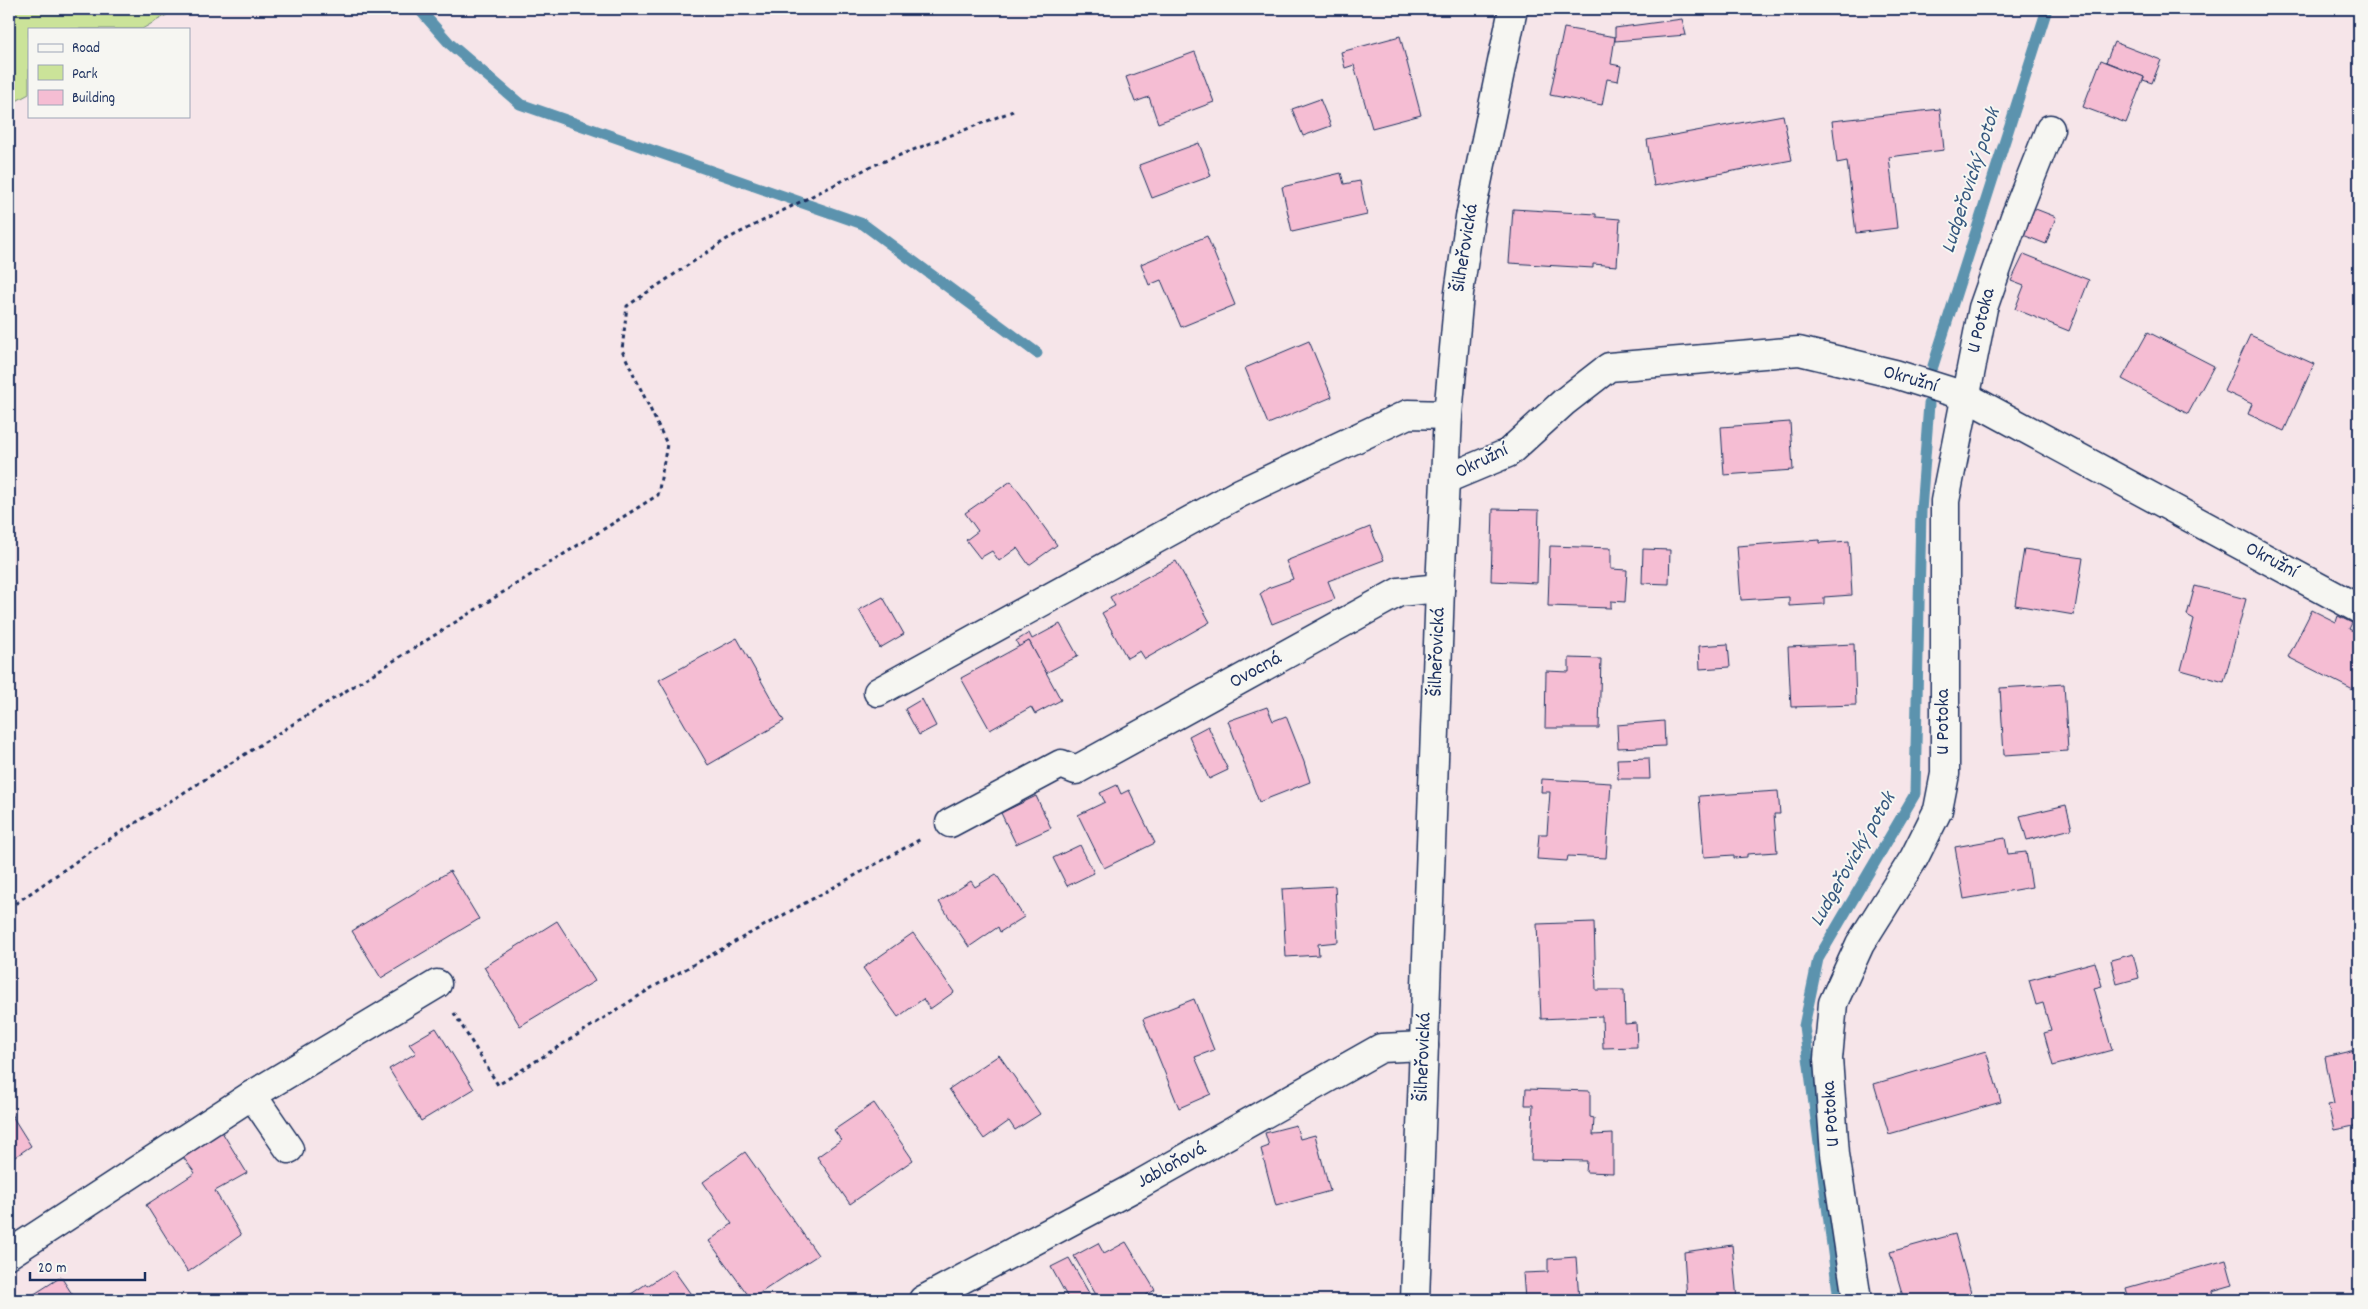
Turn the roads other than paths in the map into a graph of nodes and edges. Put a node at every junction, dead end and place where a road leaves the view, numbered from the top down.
1 (1513, 9) edge
2 (2050, 129) dead end
3 (1965, 396) junction
4 (1448, 415) junction
5 (1446, 479) junction
6 (1440, 588) junction
7 (2359, 609) edge
8 (878, 692) dead end
9 (950, 824) road end
10 (437, 984) road end
11 (1424, 1046) junction
12 (252, 1095) junction
13 (289, 1149) dead end
14 (9, 1254) edge
15 (924, 1300) edge
16 (1415, 1300) edge
17 (1857, 1300) edge

1 - 4 street, Šilheřovická
2 - 3 street, U Potoka
3 - 5 street, Okružní
3 - 7 street, Okružní
3 - 17 street, U Potoka
4 - 5 street, Šilheřovická
4 - 8 street
5 - 6 street, Šilheřovická
6 - 9 street, Ovocná
6 - 11 street, Šilheřovická
10 - 12 street
11 - 15 street, Jabloňová
11 - 16 street, Šilheřovická
12 - 13 street
12 - 14 street

